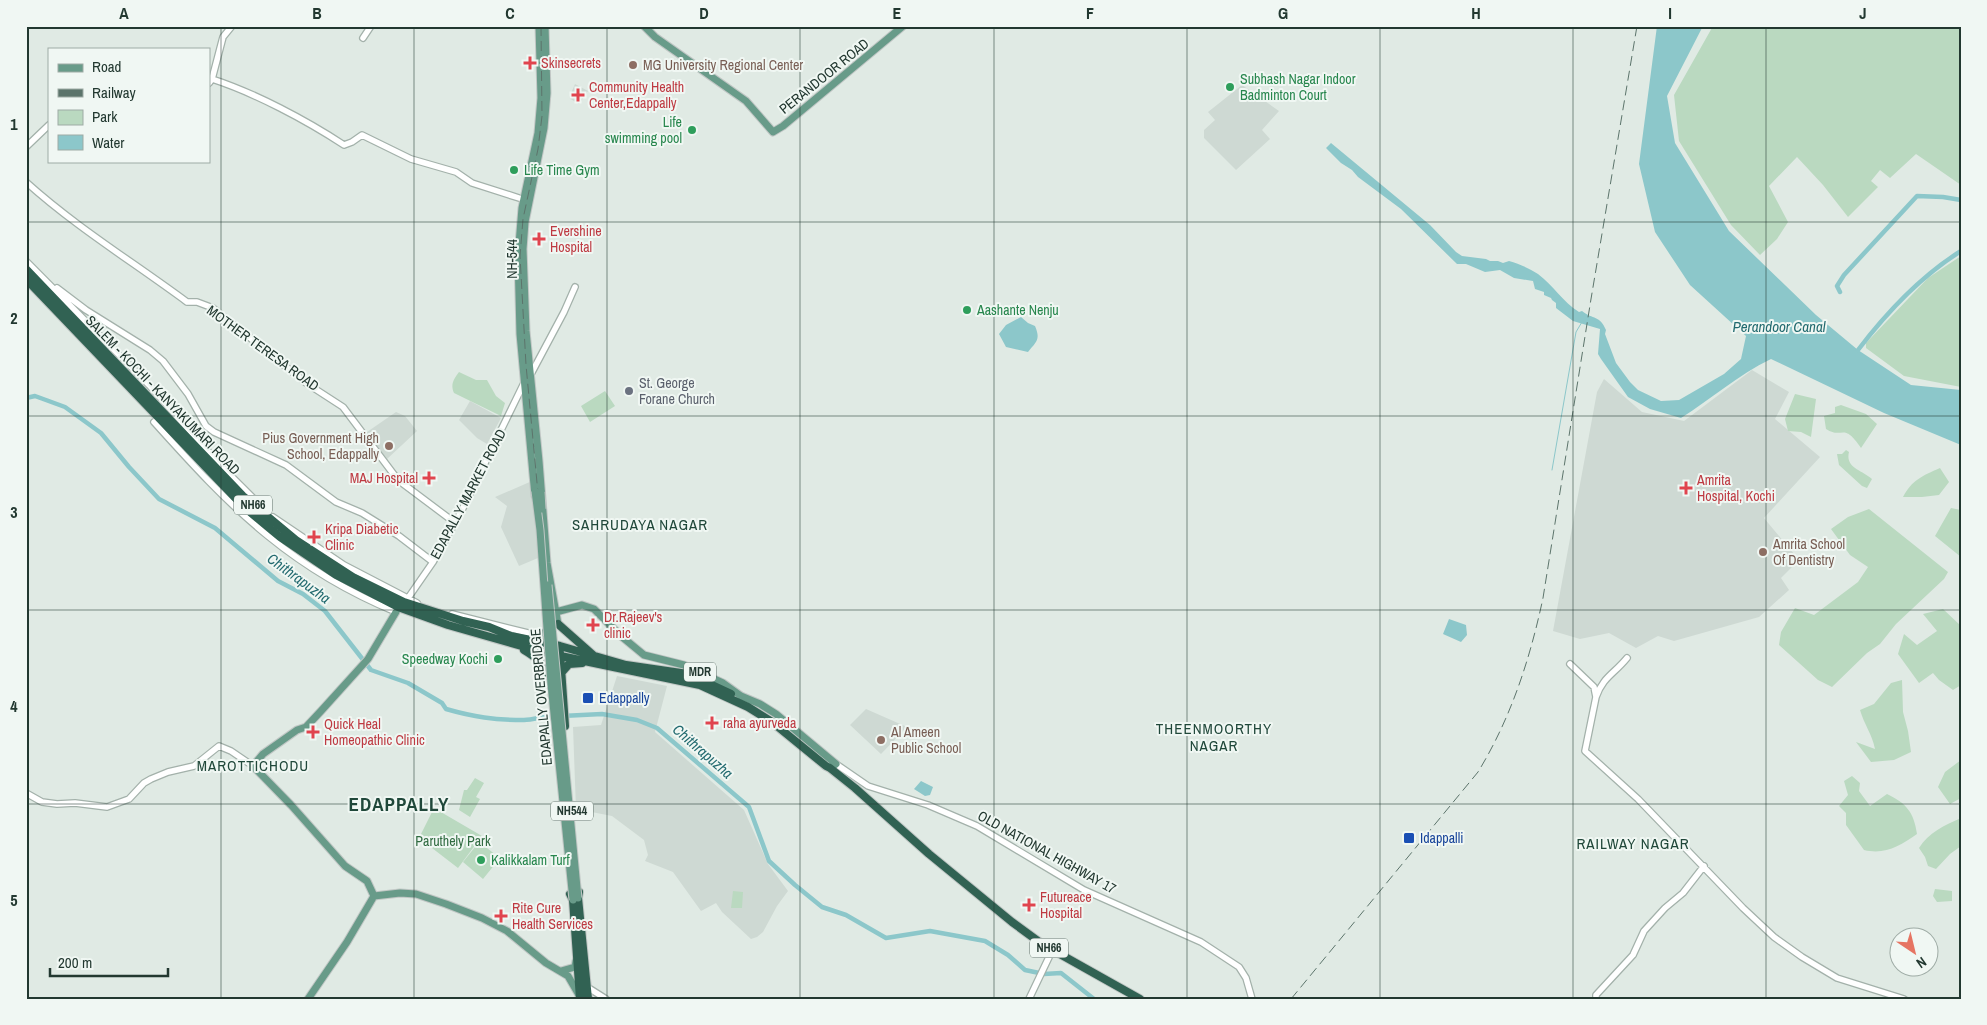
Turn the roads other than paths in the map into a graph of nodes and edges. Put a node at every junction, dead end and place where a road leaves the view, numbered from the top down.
1 (232, 26) edge
2 (371, 26) edge
3 (539, 26) edge
4 (545, 26) edge
5 (644, 26) edge
6 (903, 26) edge
7 (363, 38) dead end
8 (210, 81) edge
9 (48, 126) edge
10 (26, 147) edge
11 (535, 161) junction
12 (26, 182) edge
13 (519, 198) dead end
14 (26, 261) edge
15 (26, 270) edge
16 (26, 279) edge
17 (44, 279) junction
18 (575, 287) dead end
19 (530, 375) junction
20 (527, 384) junction
21 (156, 420) junction
22 (210, 467) junction
23 (538, 492) junction
24 (454, 522) junction
25 (327, 557) junction
26 (432, 562) junction
27 (406, 601) junction
28 (396, 612) joint
29 (556, 612) junction
30 (558, 624) joint
31 (542, 634) junction
32 (529, 640) junction
33 (516, 644) junction
34 (545, 644) junction
35 (560, 646) junction
36 (546, 653) junction
37 (560, 655) junction
38 (1627, 658) dead end
39 (594, 660) junction
40 (1570, 664) dead end
41 (560, 673) junction
42 (549, 684) junction
43 (741, 697) junction
44 (1596, 697) junction
45 (253, 766) junction
46 (833, 766) junction
47 (26, 793) edge
48 (1704, 866) junction
49 (374, 896) junction
50 (575, 899) junction
51 (1050, 955) dead end
52 (576, 961) junction
53 (561, 971) junction
54 (587, 987) junction
55 (308, 999) edge
56 (580, 999) edge
57 (588, 999) edge
58 (606, 999) edge
59 (1029, 999) edge
60 (1140, 999) edge
61 (1252, 999) edge
62 (1596, 999) edge
63 (1904, 999) edge

1 - 8 street
2 - 7 street
3 - 11 main road, NH-544
4 - 11 main road, NH-544
5 - 6 main road, PERANDOOR ROAD
8 - 13 street
9 - 10 street
11 - 19 main road, NH-544
11 - 20 main road, NH-544
12 - 24 street, MOTHER TERESA ROAD
14 - 17 street
15 - 22 highway, SALEM - KOCHI - KANYAKUMARI ROAD / NH66
16 - 21 highway, SALEM - KOCHI - KANYAKUMARI ROAD / NH66
17 - 25 street
17 - 26 street
18 - 19 street
19 - 20 main road, NH-544
20 - 23 main road, NH-544
20 - 24 street, EDAPALLY MARKET ROAD
21 - 22 highway, SALEM - KOCHI - KANYAKUMARI ROAD / NH66
21 - 28 street
22 - 25 highway, SALEM - KOCHI - KANYAKUMARI ROAD / NH66
22 - 33 highway, SALEM - KOCHI - KANYAKUMARI ROAD / NH66
23 - 29 main road
23 - 31 main road
23 - 50 main road, EDAPALLY OVERBRIDGE, bridge
24 - 26 street, EDAPALLY MARKET ROAD
25 - 27 highway, SALEM - KOCHI - KANYAKUMARI ROAD / NH66
26 - 27 street, EDAPALLY MARKET ROAD
27 - 31 street
27 - 32 highway, SALEM - KOCHI - KANYAKUMARI ROAD / NH66
28 - 45 main road
29 - 30 main road
29 - 43 main road, MDR
30 - 39 highway
31 - 32 highway
31 - 34 main road
32 - 34 highway, SALEM - KOCHI - KANYAKUMARI ROAD / NH66
33 - 36 highway, SALEM - KOCHI - KANYAKUMARI ROAD / NH66
33 - 42 highway
34 - 35 highway, SALEM - KOCHI - KANYAKUMARI ROAD / NH66
34 - 36 highway, NH544
35 - 37 highway, NH544
35 - 39 highway, NH66
36 - 37 highway, SALEM - KOCHI - KANYAKUMARI ROAD / NH66
36 - 42 highway, NH544
37 - 39 highway, NH66
37 - 41 highway, NH544
38 - 44 street
39 - 41 highway
39 - 43 highway, NH66
39 - 46 highway, NH66
40 - 44 street
41 - 50 highway, NH544, bridge
42 - 50 highway, NH544, bridge
43 - 46 highway, NH66
44 - 48 street
45 - 47 street
45 - 49 main road
46 - 60 highway, NH66
46 - 61 street, OLD NATIONAL HIGHWAY 17
48 - 62 street
48 - 63 street
49 - 53 main road
49 - 55 main road
50 - 52 highway, NH544
50 - 54 highway, NH544
51 - 59 street
52 - 53 main road
52 - 56 highway, NH544
53 - 56 main road
54 - 57 highway, NH544
54 - 58 street

